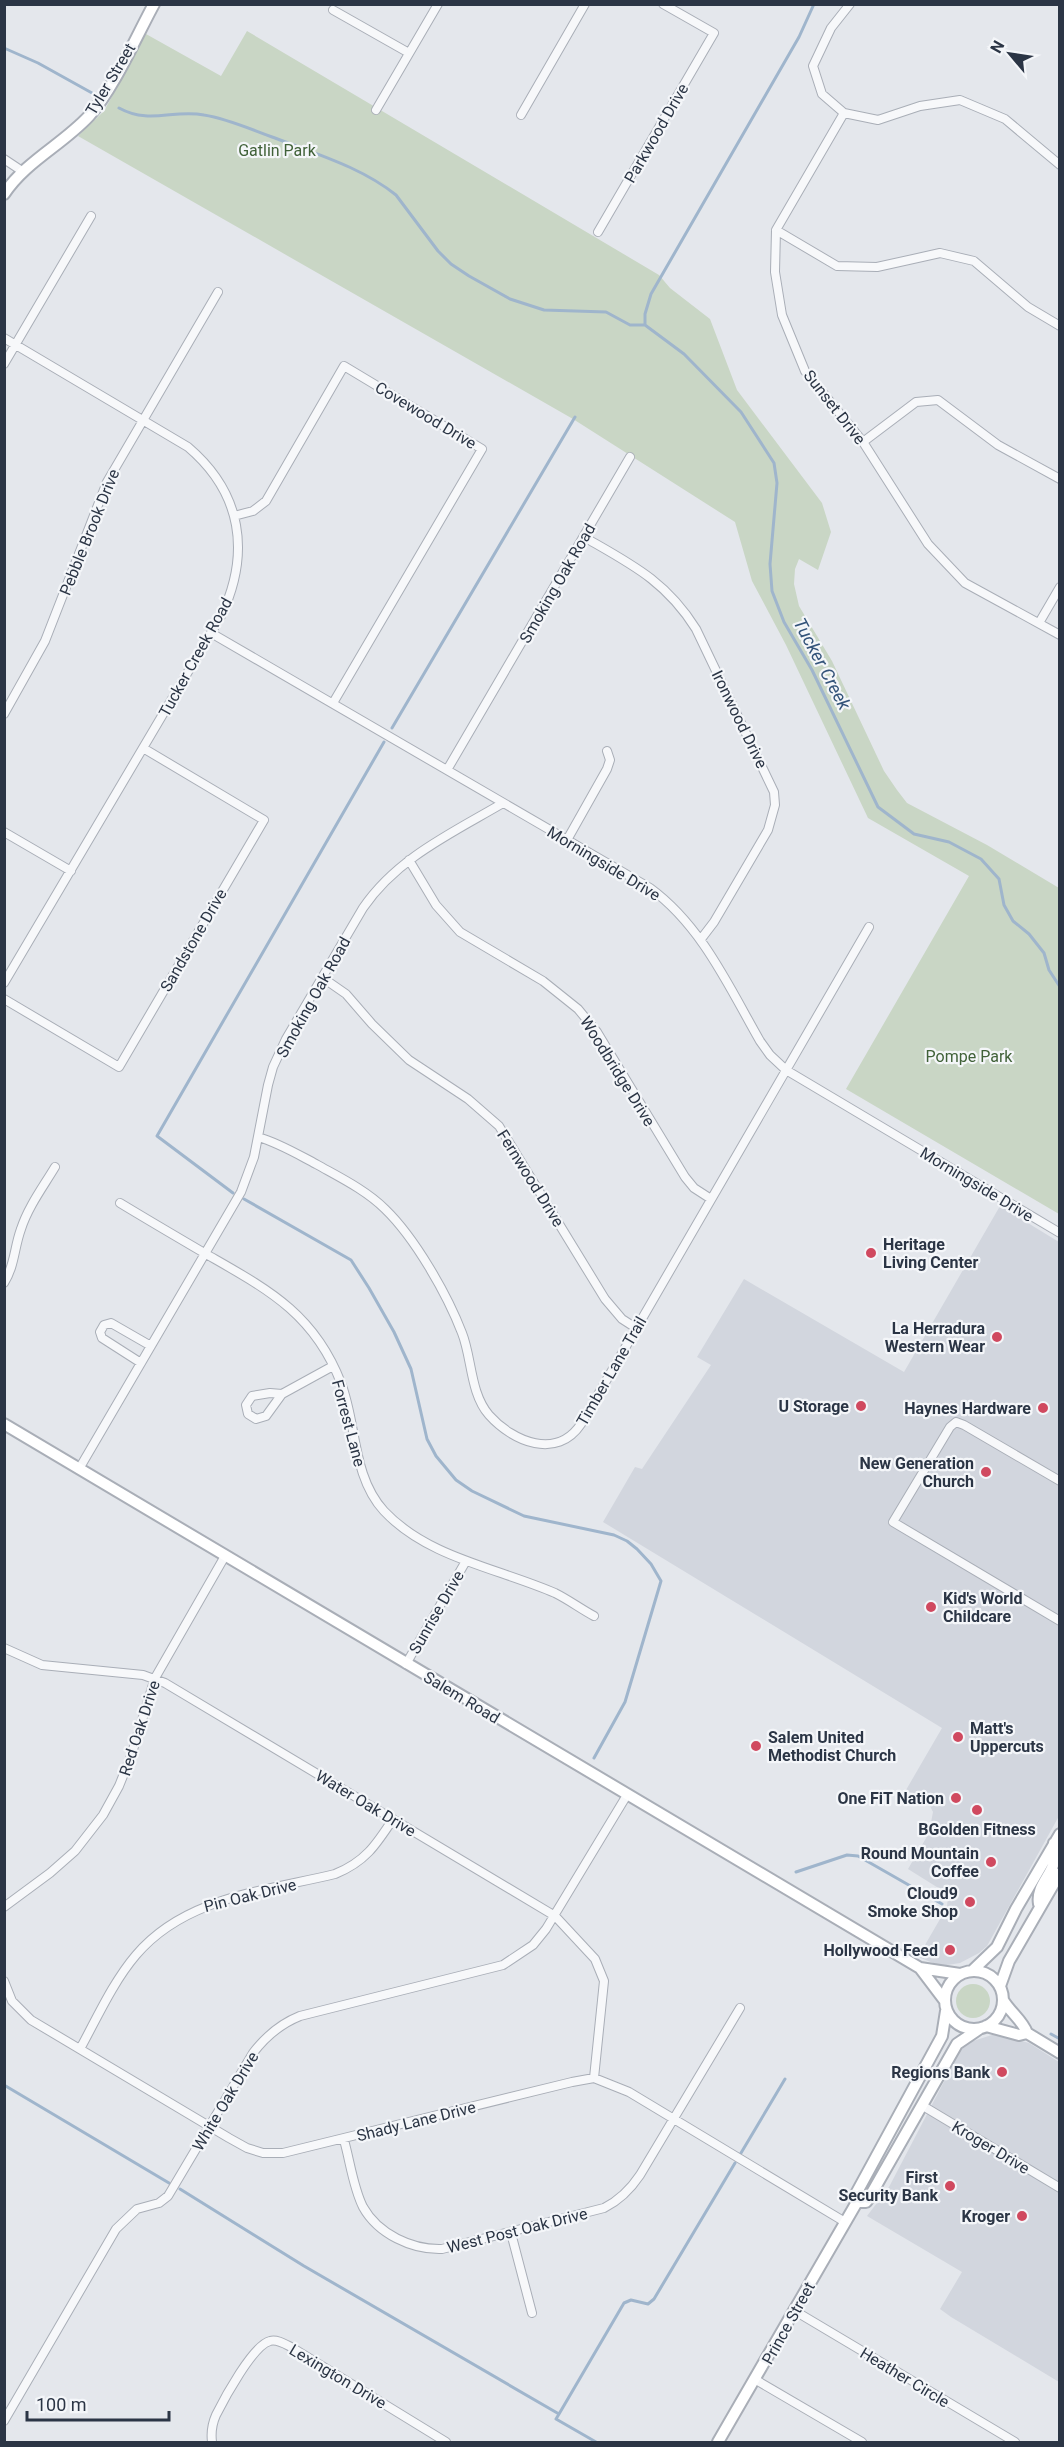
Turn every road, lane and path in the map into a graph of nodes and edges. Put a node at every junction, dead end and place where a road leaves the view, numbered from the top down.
1 (154, 4) edge
2 (438, 4) edge
3 (585, 4) edge
4 (663, 4) edge
5 (850, 4) edge
6 (333, 10) dead end
7 (408, 53) junction
8 (376, 110) dead end
9 (844, 113) junction
10 (521, 115) dead end
11 (4, 159) edge
12 (1059, 165) edge
13 (22, 171) junction
14 (4, 194) edge
15 (91, 216) dead end
16 (776, 230) junction
17 (598, 232) dead end
18 (218, 292) dead end
19 (1059, 326) edge
20 (4, 338) edge
21 (16, 344) junction
22 (4, 364) edge
23 (143, 420) junction
24 (863, 442) junction
25 (630, 457) dead end
26 (1059, 479) edge
27 (234, 516) junction
28 (584, 537) junction
29 (1059, 587) edge
30 (1039, 623) junction
31 (212, 633) junction
32 (1059, 635) edge
33 (333, 703) junction
34 (4, 714) edge
35 (143, 748) junction
36 (607, 751) dead end
37 (447, 770) junction
38 (503, 803) junction
39 (4, 832) edge
40 (567, 840) junction
41 (409, 860) junction
42 (71, 872) junction
43 (869, 927) dead end
44 (701, 939) junction
45 (323, 978) junction
46 (4, 983) edge
47 (4, 999) edge
48 (786, 1070) junction
49 (258, 1137) junction
50 (55, 1167) dead end
51 (711, 1199) junction
52 (120, 1203) dead end
53 (1059, 1233) edge
54 (205, 1253) junction
55 (4, 1283) edge
56 (636, 1328) junction
57 (151, 1346) junction
58 (141, 1363) junction
59 (333, 1366) junction
60 (282, 1394) junction
61 (4, 1424) edge
62 (79, 1469) junction
63 (1059, 1481) edge
64 (225, 1556) junction
65 (466, 1561) junction
66 (594, 1616) dead end
67 (1059, 1621) edge
68 (4, 1648) edge
69 (406, 1664) junction
70 (155, 1678) junction
71 (627, 1795) junction
72 (393, 1819) junction
73 (1057, 1839) edge
74 (1059, 1873) edge
75 (4, 1907) edge
76 (1040, 1907) junction
77 (555, 1916) junction
78 (920, 1968) junction
79 (973, 1970) junction
80 (960, 1974) junction
81 (4, 1981) edge
82 (1000, 1986) junction
83 (1003, 2000) junction
84 (945, 2006) junction
85 (740, 2008) dead end
86 (983, 2027) junction
87 (1027, 2033) junction
88 (80, 2049) junction
89 (1059, 2053) edge
90 (594, 2078) junction
91 (923, 2106) junction
92 (674, 2119) junction
93 (210, 2126) junction
94 (344, 2140) junction
95 (886, 2140) junction
96 (1059, 2188) edge
97 (869, 2198) junction
98 (857, 2202) junction
99 (845, 2223) junction
100 (511, 2232) junction
101 (795, 2312) junction
102 (532, 2313) dead end
103 (756, 2380) junction
104 (4, 2421) edge
105 (212, 2442) edge
106 (446, 2442) edge
107 (718, 2442) edge
108 (862, 2442) edge
109 (1015, 2442) edge

1 - 13 main road, Tyler Street
2 - 7 street
3 - 10 street
4 - 17 street, Parkwood Drive
5 - 9 street
6 - 7 street
7 - 8 street
9 - 12 street
9 - 16 street, Sunset Drive
11 - 13 street
13 - 14 main road, Tyler Street
15 - 21 street
16 - 19 street
16 - 24 street, Sunset Drive
18 - 23 street, Pebble Brook Drive
20 - 21 street, Tucker Creek Road
21 - 22 street
21 - 23 street, Tucker Creek Road
23 - 27 street, Tucker Creek Road
23 - 34 street, Pebble Brook Drive
24 - 26 street
24 - 30 street, Sunset Drive
25 - 28 street, Smoking Oak Road
27 - 31 street, Tucker Creek Road
27 - 33 street, Covewood Drive
28 - 37 street, Smoking Oak Road
28 - 44 street, Ironwood Drive
29 - 30 street
30 - 32 street, Sunset Drive
31 - 33 street, Morningside Drive
31 - 35 street, Tucker Creek Road
33 - 37 street, Morningside Drive
35 - 42 street, Tucker Creek Road
35 - 47 street, Sandstone Drive
36 - 40 street
37 - 38 street, Morningside Drive
38 - 40 street, Morningside Drive
38 - 41 street, Smoking Oak Road
39 - 42 street
40 - 44 street, Morningside Drive
41 - 45 street, Smoking Oak Road
41 - 51 street, Woodbridge Drive
42 - 46 street, Tucker Creek Road
43 - 48 street, Timber Lane Trail
44 - 48 street, Morningside Drive
45 - 49 street, Smoking Oak Road
45 - 56 street, Fernwood Drive
48 - 51 street, Timber Lane Trail
48 - 53 street, Morningside Drive
49 - 54 street, Smoking Oak Road
49 - 56 street, Timber Lane Trail
50 - 55 street
51 - 56 street, Timber Lane Trail
52 - 54 street, Forrest Lane
54 - 57 street, Smoking Oak Road
54 - 59 street, Forrest Lane
57 - 58 street, Smoking Oak Road
57 - 58 street
58 - 62 street, Smoking Oak Road
59 - 60 street
59 - 65 street, Forrest Lane
60 - 60 street
61 - 62 main road, Salem Road
62 - 64 main road, Salem Road
63 - 67 street
64 - 69 main road, Salem Road
64 - 70 street, Red Oak Drive
65 - 66 street, Forrest Lane
65 - 69 street, Sunrise Drive
68 - 70 street, Water Oak Drive
69 - 71 main road, Salem Road
70 - 72 street, Water Oak Drive
70 - 75 street, Red Oak Drive
71 - 77 street, White Oak Drive
71 - 78 main road, Salem Road
72 - 77 street, Water Oak Drive
72 - 88 street, Pin Oak Drive
73 - 76 main road
73 - 79 main road
74 - 76 main road
76 - 82 main road
77 - 90 street, Water Oak Drive
77 - 93 street, White Oak Drive
78 - 80 main road, Salem Road
78 - 84 main road, Salem Road
79 - 80 main road
79 - 82 main road
80 - 84 main road
81 - 88 street, Shady Lane Drive
82 - 83 main road
83 - 86 main road
83 - 87 main road
84 - 86 main road
84 - 95 main road, Prince Street
85 - 92 street, West Post Oak Drive
86 - 87 main road
86 - 91 main road
87 - 89 main road
88 - 93 street, Shady Lane Drive
90 - 92 street
90 - 94 street, Shady Lane Drive
91 - 96 street, Kroger Drive
91 - 97 main road
92 - 99 street
92 - 100 street, West Post Oak Drive
93 - 94 street, Shady Lane Drive
93 - 104 street, White Oak Drive
94 - 100 street, West Post Oak Drive
95 - 97 main road, Prince Street
95 - 98 main road, Prince Street
97 - 98 main road
98 - 99 main road, Prince Street
99 - 101 main road, Prince Street
100 - 102 street
101 - 103 main road, Prince Street
101 - 109 street, Heather Circle
103 - 107 main road, Prince Street
103 - 108 street
105 - 106 street, Lexington Drive

